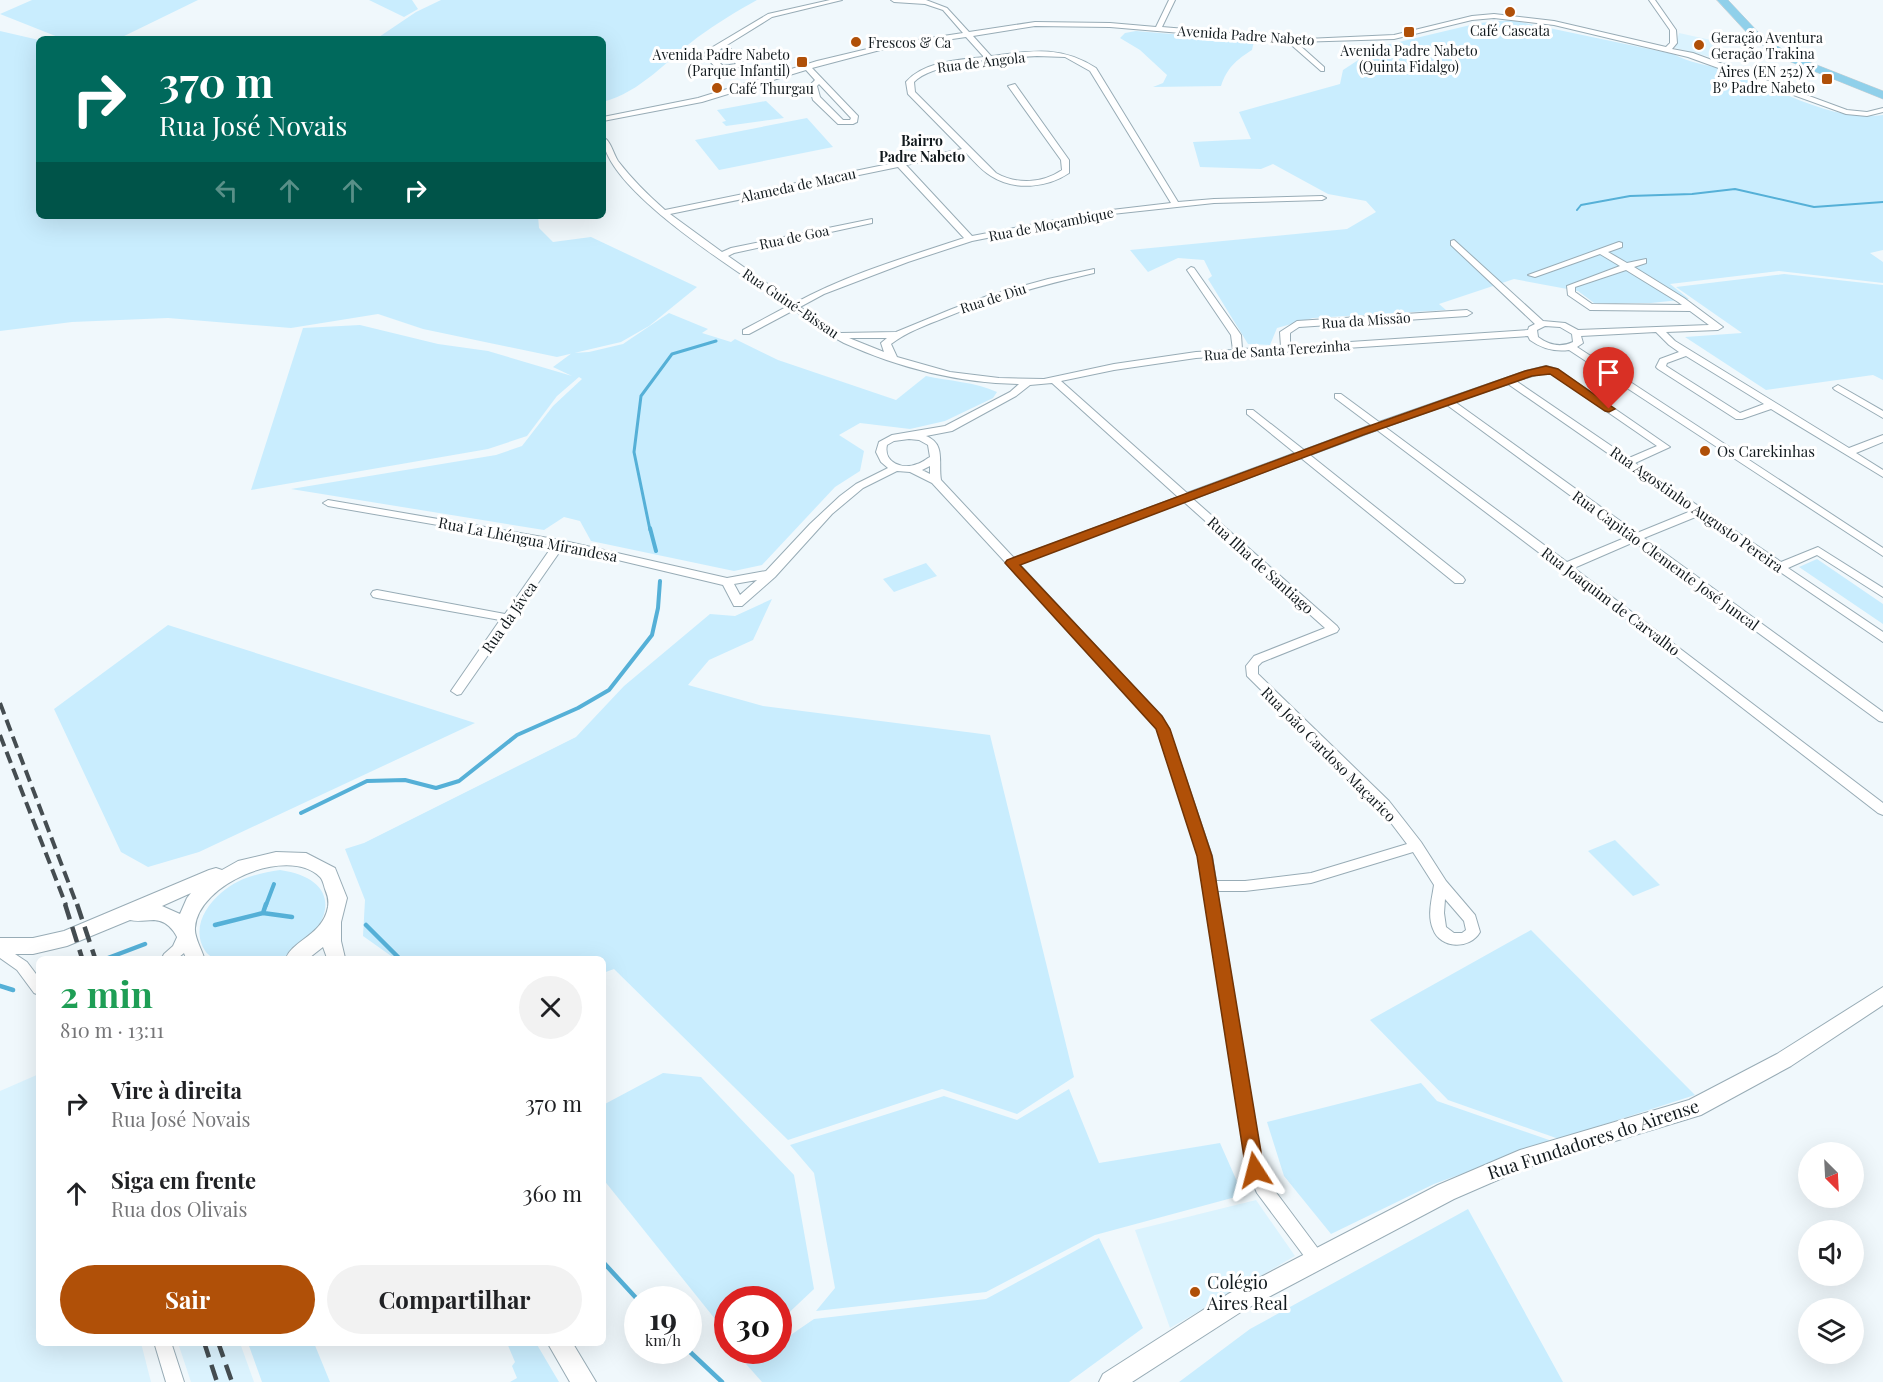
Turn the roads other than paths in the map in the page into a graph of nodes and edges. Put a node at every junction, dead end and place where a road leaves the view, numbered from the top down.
1 (839, 0) edge
2 (894, 0) edge
3 (1172, 0) edge
4 (1652, 0) edge
5 (1722, 0) edge
6 (792, 1) edge
7 (790, 9) junction
8 (1158, 29) junction
9 (968, 33) junction
10 (1291, 41) junction
11 (723, 45) dead end
12 (1668, 49) junction
13 (990, 59) junction
14 (807, 67) junction
15 (1321, 69) dead end
16 (819, 80) junction
17 (1012, 86) dead end
18 (1883, 95) edge
19 (1883, 110) edge
20 (606, 118) edge
21 (606, 145) edge
22 (971, 153) junction
23 (902, 167) junction
24 (1322, 198) dead end
25 (1176, 205) junction
26 (667, 216) junction
27 (869, 221) dead end
28 (970, 239) junction
29 (1454, 243) dead end
30 (1619, 245) dead end
31 (1601, 251) junction
32 (721, 256) junction
33 (1643, 261) dead end
34 (1626, 267) junction
35 (1191, 270) dead end
36 (1091, 271) dead end
37 (1532, 275) dead end
38 (1670, 294) junction
39 (793, 306) junction
40 (1662, 306) junction
41 (1692, 308) junction
42 (1467, 313) dead end
43 (1541, 324) junction
44 (1660, 331) junction
45 (746, 332) dead end
46 (1530, 333) junction
47 (1576, 333) junction
48 (838, 334) junction
49 (897, 334) junction
50 (1570, 347) junction
51 (1286, 349) junction
52 (1239, 352) junction
53 (1687, 352) junction
54 (894, 358) junction
55 (1055, 381) junction
56 (1510, 381) junction
57 (1026, 383) junction
58 (1838, 388) dead end
59 (1338, 396) dead end
60 (1449, 402) junction
61 (1772, 405) junction
62 (1251, 412) dead end
63 (1883, 415) edge
64 (1378, 426) junction
65 (948, 429) junction
66 (909, 436) junction
67 (1883, 438) edge
68 (935, 446) junction
69 (1848, 452) junction
70 (1303, 454) junction
71 (880, 456) junction
72 (934, 459) junction
73 (1629, 462) junction
74 (896, 468) junction
75 (910, 469) junction
76 (1883, 474) edge
77 (870, 478) junction
78 (936, 481) junction
79 (1186, 499) junction
80 (328, 503) dead end
81 (1700, 511) junction
82 (1636, 538) junction
83 (560, 543) junction
84 (1883, 553) edge
85 (1011, 563) junction
86 (1565, 567) junction
87 (1780, 567) junction
88 (771, 574) junction
89 (1459, 580) dead end
90 (727, 582) junction
91 (1883, 593) edge
92 (377, 594) dead end
93 (508, 618) junction
94 (1333, 629) joint
95 (1883, 638) edge
96 (458, 691) dead end
97 (1883, 718) edge
98 (1883, 810) edge
99 (1416, 846) junction
100 (237, 868) junction
101 (1441, 885) dead end
102 (1211, 886) junction
103 (117, 918) junction
104 (332, 922) junction
105 (184, 934) junction
106 (0, 948) edge
107 (171, 956) edge
108 (193, 956) edge
109 (298, 956) edge
110 (335, 956) edge
111 (36, 985) edge
112 (1883, 995) edge
113 (1316, 1259) junction
114 (163, 1346) edge
115 (561, 1346) edge
116 (175, 1382) edge
117 (584, 1382) edge
118 (1111, 1382) edge

1 - 7 street
2 - 9 street
3 - 8 street
4 - 12 street
5 - 18 main road
6 - 7 street
7 - 11 street
8 - 9 street, Avenida Padre Nabeto
8 - 10 street, Avenida Padre Nabeto
9 - 13 street
9 - 14 street, Avenida Padre Nabeto
10 - 12 street, Avenida Padre Nabeto
10 - 15 street
12 - 19 street, Avenida Padre Nabeto
13 - 22 street, Rua de Angola
13 - 25 street, Rua de Angola
14 - 16 street
14 - 20 street, Avenida Padre Nabeto
16 - 16 street
17 - 22 street, Rua de Angola
21 - 26 street, Rua Guiné-Bissau
22 - 23 street, Alameda de Macau
23 - 26 street, Alameda de Macau
23 - 28 street
24 - 25 street, Rua de Moçambique
25 - 28 street, Rua de Moçambique
26 - 32 street, Rua Guiné-Bissau
27 - 32 street, Rua de Goa
28 - 39 street, Rua de Moçambique
29 - 43 street
30 - 31 street
31 - 34 street
31 - 37 street
32 - 39 street, Rua Guiné-Bissau
33 - 34 street
34 - 38 street
34 - 40 street
35 - 52 street
36 - 49 street, Rua de Diu
38 - 40 street
38 - 41 street
39 - 45 street, Rua de Moçambique
39 - 48 street, Rua Guiné-Bissau
40 - 41 street
41 - 44 street
42 - 51 street, Rua da Missão
43 - 46 street
43 - 47 street
44 - 47 street
44 - 53 street
46 - 50 street
46 - 51 street, Rua de Santa Terezinha
47 - 50 street
48 - 49 street, Rua de Diu
48 - 54 street, Rua Guiné-Bissau
49 - 54 street
50 - 84 street
51 - 52 street, Rua de Santa Terezinha
52 - 55 street, Rua de Santa Terezinha
53 - 61 street
53 - 61 street
54 - 57 street, Rua Guiné-Bissau
55 - 57 street, Rua de Santa Terezinha
55 - 79 street, Rua Ilha de Santiago
56 - 60 street
56 - 73 street, Rua Agostinho Augusto Pereira
56 - 73 street
57 - 65 street
58 - 63 street
59 - 64 street, Rua Joaquim de Carvalho
60 - 64 street
60 - 82 street, Rua Capitão Clemente José Juncal
61 - 69 street
62 - 70 street
64 - 70 street
64 - 86 street, Rua Joaquim de Carvalho
65 - 66 street
65 - 68 street
66 - 68 street
66 - 71 street
67 - 69 street
68 - 72 street
69 - 76 street
70 - 79 street
70 - 89 street
71 - 74 street
71 - 77 street
72 - 75 street
72 - 78 street
73 - 81 street, Rua Agostinho Augusto Pereira
74 - 75 street
74 - 77 street
75 - 78 street
77 - 88 street
78 - 85 street
79 - 85 street
79 - 94 street, Rua Ilha de Santiago
80 - 83 street, Rua La Lhéngua Mirandesa
81 - 82 street
81 - 87 street, Rua Agostinho Augusto Pereira
82 - 86 street
82 - 97 street, Rua Capitão Clemente José Juncal
83 - 90 street, Rua La Lhéngua Mirandesa
83 - 93 street, Rua da Jávea
85 - 102 street
86 - 98 street, Rua Joaquim de Carvalho
87 - 91 street
87 - 95 street, Rua Agostinho Augusto Pereira
88 - 90 street, Rua La Lhéngua Mirandesa
88 - 90 street
92 - 93 street
93 - 96 street, Rua da Jávea
94 - 99 street, Rua João Cardoso Maçarico
99 - 101 street, Rua João Cardoso Maçarico
99 - 102 street
100 - 103 street
100 - 104 street
100 - 105 street
102 - 113 street
103 - 105 street
103 - 106 street
104 - 109 street
104 - 110 street
105 - 107 street
105 - 108 street
106 - 111 street
112 - 113 street, Rua Fundadores do Airense
113 - 118 street, Rua Fundadores do Airense
114 - 116 street
115 - 117 street

